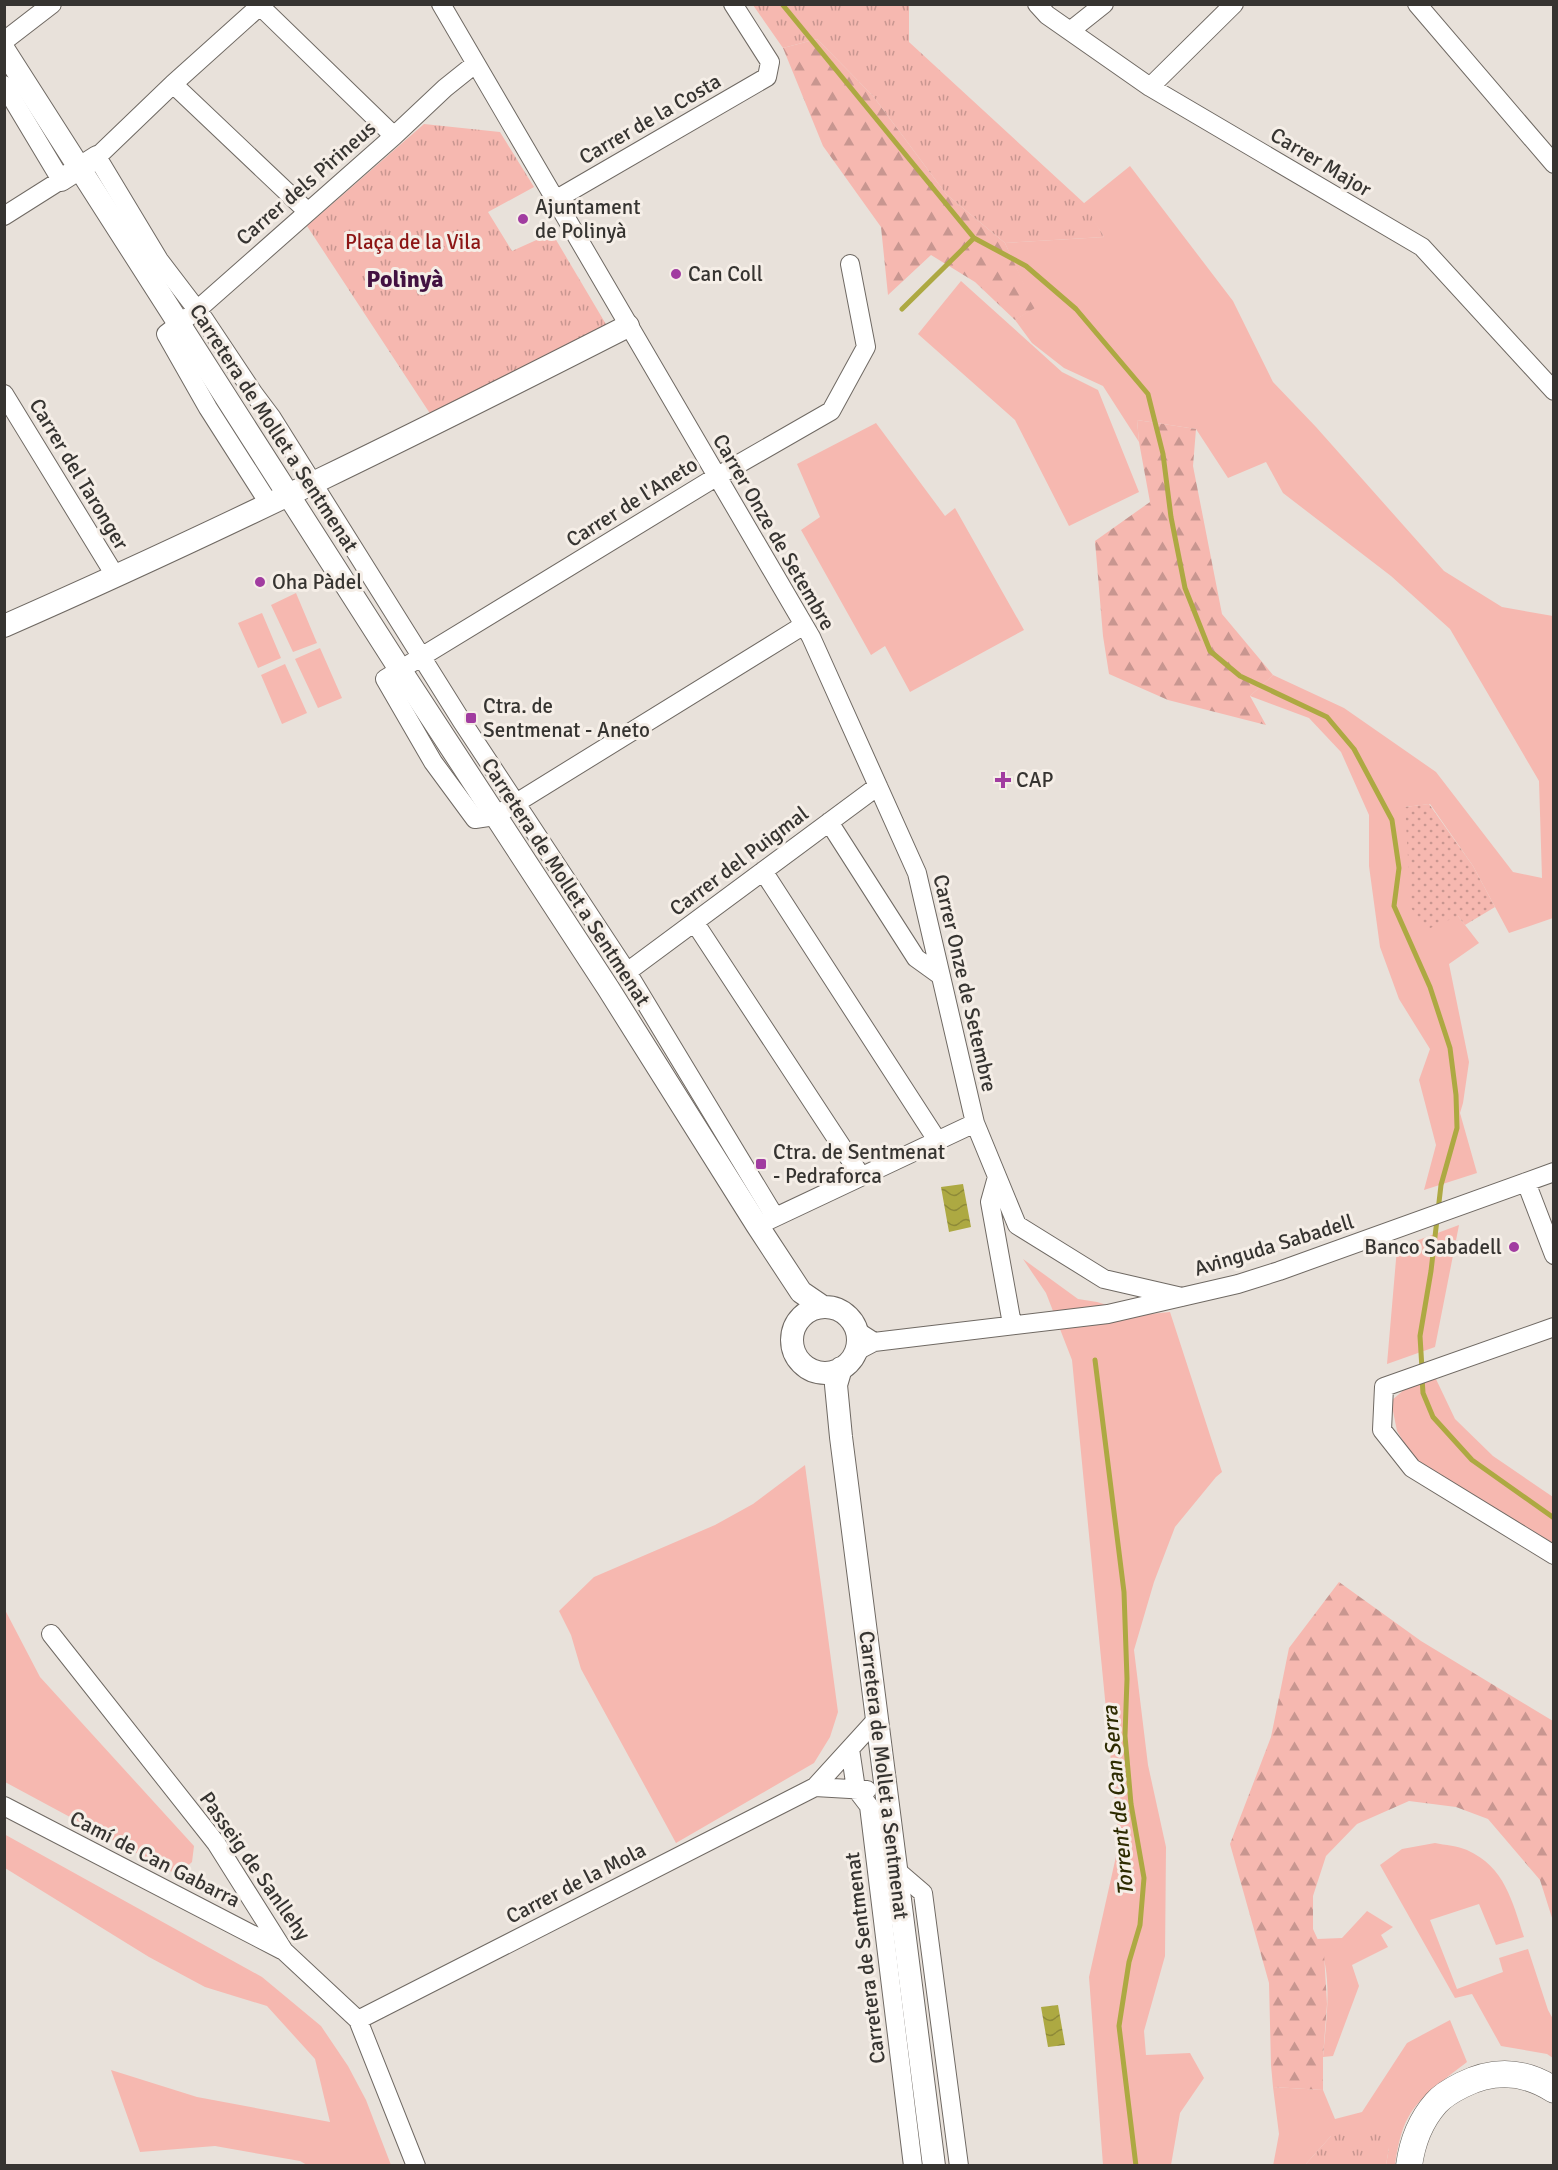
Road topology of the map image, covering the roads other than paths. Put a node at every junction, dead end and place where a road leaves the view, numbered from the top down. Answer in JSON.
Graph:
{"nodes":[{"id":1,"x":52,"y":4,"type":"edge"},
{"id":2,"x":441,"y":4,"type":"edge"},
{"id":3,"x":733,"y":4,"type":"edge"},
{"id":4,"x":1036,"y":4,"type":"edge"},
{"id":5,"x":1104,"y":4,"type":"edge"},
{"id":6,"x":1234,"y":4,"type":"edge"},
{"id":7,"x":1417,"y":4,"type":"edge"},
{"id":8,"x":261,"y":5,"type":"edge"},
{"id":9,"x":1070,"y":31,"type":"junction"},
{"id":10,"x":4,"y":41,"type":"edge"},
{"id":11,"x":4,"y":50,"type":"edge"},
{"id":12,"x":475,"y":64,"type":"junction"},
{"id":13,"x":173,"y":84,"type":"junction"},
{"id":14,"x":4,"y":85,"type":"edge"},
{"id":15,"x":1150,"y":87,"type":"junction"},
{"id":16,"x":394,"y":136,"type":"junction"},
{"id":17,"x":1554,"y":164,"type":"edge"},
{"id":18,"x":80,"y":169,"type":"junction"},
{"id":19,"x":555,"y":200,"type":"junction"},
{"id":20,"x":308,"y":212,"type":"junction"},
{"id":21,"x":4,"y":216,"type":"edge"},
{"id":22,"x":850,"y":264,"type":"dead end"},
{"id":23,"x":181,"y":322,"type":"junction"},
{"id":24,"x":627,"y":326,"type":"junction"},
{"id":25,"x":1554,"y":392,"type":"edge"},
{"id":26,"x":4,"y":394,"type":"edge"},
{"id":27,"x":717,"y":477,"type":"junction"},
{"id":28,"x":313,"y":484,"type":"junction"},
{"id":29,"x":280,"y":500,"type":"junction"},
{"id":30,"x":116,"y":577,"type":"junction"},
{"id":31,"x":804,"y":625,"type":"junction"},
{"id":32,"x":4,"y":626,"type":"edge"},
{"id":33,"x":423,"y":658,"type":"junction"},
{"id":34,"x":393,"y":675,"type":"junction"},
{"id":35,"x":878,"y":786,"type":"junction"},
{"id":36,"x":517,"y":803,"type":"junction"},
{"id":37,"x":495,"y":816,"type":"junction"},
{"id":38,"x":829,"y":822,"type":"junction"},
{"id":39,"x":764,"y":872,"type":"junction"},
{"id":40,"x":695,"y":923,"type":"junction"},
{"id":41,"x":627,"y":972,"type":"junction"},
{"id":42,"x":941,"y":976,"type":"junction"},
{"id":43,"x":975,"y":1123,"type":"junction"},
{"id":44,"x":938,"y":1140,"type":"junction"},
{"id":45,"x":1554,"y":1172,"type":"edge"},
{"id":46,"x":861,"y":1176,"type":"junction"},
{"id":47,"x":997,"y":1177,"type":"junction"},
{"id":48,"x":1526,"y":1182,"type":"junction"},
{"id":49,"x":766,"y":1221,"type":"junction"},
{"id":50,"x":1554,"y":1255,"type":"edge"},
{"id":51,"x":801,"y":1292,"type":"junction"},
{"id":52,"x":1182,"y":1297,"type":"junction"},
{"id":53,"x":823,"y":1307,"type":"junction"},
{"id":54,"x":801,"y":1316,"type":"junction"},
{"id":55,"x":1012,"y":1324,"type":"junction"},
{"id":56,"x":1554,"y":1327,"type":"edge"},
{"id":57,"x":848,"y":1358,"type":"junction"},
{"id":58,"x":1554,"y":1555,"type":"edge"},
{"id":59,"x":51,"y":1634,"type":"dead end"},
{"id":60,"x":876,"y":1720,"type":"junction"},
{"id":61,"x":850,"y":1749,"type":"junction"},
{"id":62,"x":815,"y":1787,"type":"junction"},
{"id":63,"x":856,"y":1789,"type":"junction"},
{"id":64,"x":885,"y":1791,"type":"junction"},
{"id":65,"x":4,"y":1806,"type":"edge"},
{"id":66,"x":895,"y":1869,"type":"junction"},
{"id":67,"x":284,"y":1951,"type":"junction"},
{"id":68,"x":358,"y":2020,"type":"junction"},
{"id":69,"x":1554,"y":2090,"type":"edge"},
{"id":70,"x":416,"y":2166,"type":"edge"},
{"id":71,"x":913,"y":2166,"type":"edge"},
{"id":72,"x":934,"y":2166,"type":"edge"},
{"id":73,"x":959,"y":2166,"type":"edge"},
{"id":74,"x":1409,"y":2166,"type":"edge"}],
"edges":[{"from":1,"to":10,"type":"street"},
{"from":2,"to":12,"type":"street","name":"Carrer Onze de Setembre"},
{"from":3,"to":19,"type":"street","name":"Carrer de la Costa"},
{"from":4,"to":9,"type":"street","name":"Carrer Major"},
{"from":5,"to":9,"type":"street"},
{"from":6,"to":15,"type":"street"},
{"from":7,"to":17,"type":"street"},
{"from":8,"to":13,"type":"street"},
{"from":8,"to":16,"type":"street"},
{"from":9,"to":15,"type":"street","name":"Carrer Major"},
{"from":11,"to":18,"type":"street","name":"Carretera de Mollet a Sentmenat"},
{"from":12,"to":16,"type":"street","name":"Carrer dels Pirineus"},
{"from":12,"to":19,"type":"street","name":"Carrer Onze de Setembre"},
{"from":13,"to":18,"type":"street"},
{"from":13,"to":20,"type":"street"},
{"from":14,"to":18,"type":"street","name":"Carretera de Mollet a Sentmenat"},
{"from":15,"to":25,"type":"street","name":"Carrer Major"},
{"from":16,"to":20,"type":"street","name":"Carrer dels Pirineus"},
{"from":18,"to":21,"type":"street"},
{"from":18,"to":23,"type":"street","name":"Carretera de Mollet a Sentmenat"},
{"from":19,"to":24,"type":"street","name":"Carrer Onze de Setembre"},
{"from":20,"to":23,"type":"street","name":"Carrer dels Pirineus"},
{"from":22,"to":27,"type":"street","name":"Carrer de l'Aneto"},
{"from":23,"to":28,"type":"street","name":"Carretera de Mollet a Sentmenat"},
{"from":23,"to":29,"type":"street","name":"Carretera de Mollet a Sentmenat"},
{"from":24,"to":27,"type":"street","name":"Carrer Onze de Setembre"},
{"from":24,"to":28,"type":"street"},
{"from":26,"to":30,"type":"street","name":"Carrer del Taronger"},
{"from":27,"to":31,"type":"street","name":"Carrer Onze de Setembre"},
{"from":27,"to":33,"type":"street","name":"Carrer de l'Aneto"},
{"from":28,"to":29,"type":"street"},
{"from":28,"to":33,"type":"street","name":"Carretera de Mollet a Sentmenat"},
{"from":29,"to":30,"type":"street"},
{"from":29,"to":34,"type":"street","name":"Carretera de Mollet a Sentmenat"},
{"from":30,"to":32,"type":"street"},
{"from":31,"to":35,"type":"street","name":"Carrer Onze de Setembre"},
{"from":31,"to":36,"type":"street"},
{"from":33,"to":34,"type":"street","name":"Carrer de l'Aneto"},
{"from":33,"to":36,"type":"street","name":"Carretera de Mollet a Sentmenat"},
{"from":34,"to":37,"type":"street","name":"Carretera de Mollet a Sentmenat"},
{"from":35,"to":38,"type":"street","name":"Carrer del Puigmal"},
{"from":35,"to":42,"type":"street","name":"Carrer Onze de Setembre"},
{"from":36,"to":37,"type":"street"},
{"from":36,"to":41,"type":"street","name":"Carretera de Mollet a Sentmenat"},
{"from":37,"to":49,"type":"street","name":"Carretera de Mollet a Sentmenat"},
{"from":38,"to":39,"type":"street","name":"Carrer del Puigmal"},
{"from":38,"to":42,"type":"street"},
{"from":39,"to":40,"type":"street","name":"Carrer del Puigmal"},
{"from":39,"to":44,"type":"street"},
{"from":40,"to":41,"type":"street","name":"Carrer del Puigmal"},
{"from":40,"to":46,"type":"street"},
{"from":41,"to":49,"type":"street","name":"Carretera de Mollet a Sentmenat"},
{"from":42,"to":43,"type":"street","name":"Carrer Onze de Setembre"},
{"from":43,"to":44,"type":"street"},
{"from":43,"to":47,"type":"street","name":"Avinguda Sabadell"},
{"from":44,"to":46,"type":"street"},
{"from":45,"to":48,"type":"street","name":"Avinguda Sabadell"},
{"from":46,"to":49,"type":"street"},
{"from":47,"to":52,"type":"street","name":"Avinguda Sabadell"},
{"from":47,"to":55,"type":"street"},
{"from":48,"to":50,"type":"street"},
{"from":48,"to":52,"type":"street","name":"Avinguda Sabadell"},
{"from":49,"to":51,"type":"street","name":"Carretera de Mollet a Sentmenat"},
{"from":51,"to":53,"type":"street","name":"Carretera de Mollet a Sentmenat"},
{"from":51,"to":54,"type":"street"},
{"from":52,"to":55,"type":"street"},
{"from":53,"to":54,"type":"street"},
{"from":53,"to":57,"type":"street","name":"Carretera de Mollet a Sentmenat"},
{"from":54,"to":57,"type":"street"},
{"from":55,"to":57,"type":"street"},
{"from":56,"to":58,"type":"street"},
{"from":57,"to":60,"type":"street","name":"Carretera de Mollet a Sentmenat"},
{"from":59,"to":67,"type":"street","name":"Passeig de Sanllehy"},
{"from":60,"to":61,"type":"street","name":"Carrer de la Mola"},
{"from":60,"to":64,"type":"street","name":"Carretera de Mollet a Sentmenat"},
{"from":61,"to":62,"type":"street","name":"Carrer de la Mola"},
{"from":61,"to":63,"type":"street","name":"Carretera de Sentmenat"},
{"from":62,"to":63,"type":"street","name":"Carrer de la Mola"},
{"from":62,"to":68,"type":"street","name":"Carrer de la Mola"},
{"from":63,"to":64,"type":"street","name":"Carrer de la Mola"},
{"from":63,"to":71,"type":"street","name":"Carretera de Sentmenat"},
{"from":64,"to":66,"type":"street","name":"Carretera de Mollet a Sentmenat"},
{"from":65,"to":67,"type":"street","name":"Camí de Can Gabarra"},
{"from":66,"to":72,"type":"street","name":"Carretera de Mollet a Sentmenat"},
{"from":66,"to":73,"type":"street","name":"Carretera de Sentmenat"},
{"from":67,"to":68,"type":"street","name":"Passeig de Sanllehy"},
{"from":68,"to":70,"type":"street","name":"Passeig de Sanllehy"},
{"from":69,"to":74,"type":"main road"}]}
